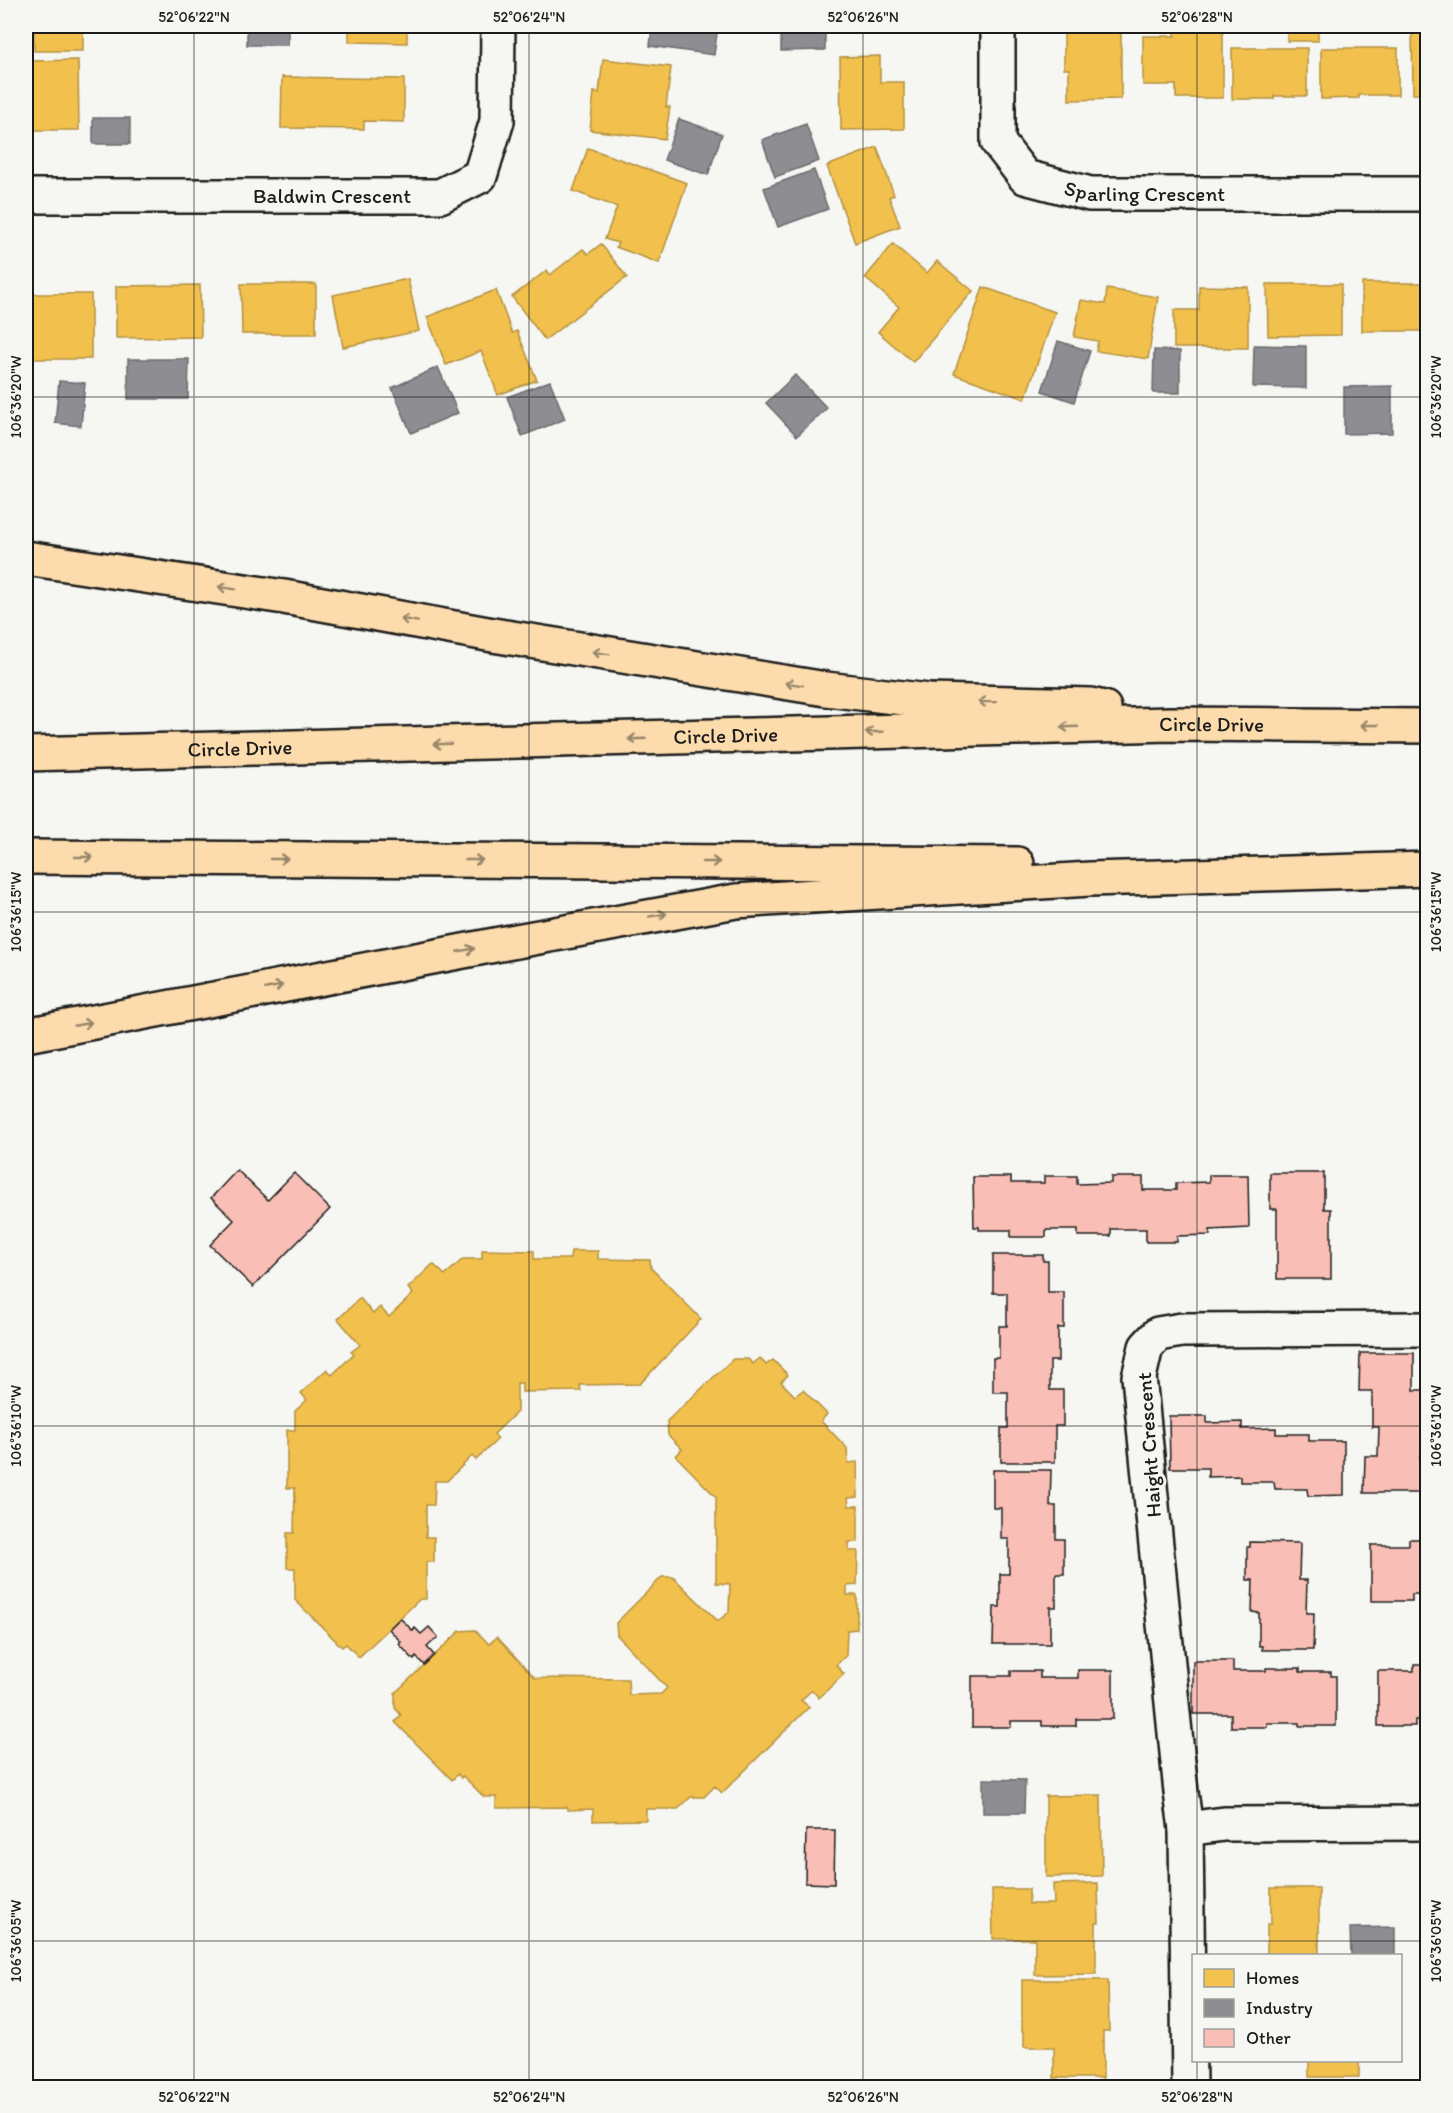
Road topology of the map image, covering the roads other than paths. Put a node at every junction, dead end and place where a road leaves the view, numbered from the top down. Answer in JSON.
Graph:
{"nodes":[{"id":1,"x":498,"y":26,"type":"edge"},
{"id":2,"x":998,"y":26,"type":"edge"},
{"id":3,"x":1428,"y":194,"type":"edge"},
{"id":4,"x":26,"y":196,"type":"edge"},
{"id":5,"x":26,"y":558,"type":"edge"},
{"id":6,"x":1170,"y":724,"type":"junction"},
{"id":7,"x":1428,"y":726,"type":"edge"},
{"id":8,"x":26,"y":754,"type":"edge"},
{"id":9,"x":26,"y":856,"type":"edge"},
{"id":10,"x":1428,"y":866,"type":"edge"},
{"id":11,"x":26,"y":1035,"type":"edge"},
{"id":12,"x":1428,"y":1329,"type":"edge"},
{"id":13,"x":1428,"y":1823,"type":"edge"},
{"id":14,"x":1186,"y":1829,"type":"junction"},
{"id":15,"x":1189,"y":2088,"type":"edge"}],
"edges":[{"from":1,"to":4,"type":"street","name":"Baldwin Crescent"},
{"from":2,"to":3,"type":"street","name":"Sparling Crescent"},
{"from":6,"to":5,"type":"highway","one_way":true},
{"from":7,"to":6,"type":"highway","name":"Circle Drive","one_way":true},
{"from":6,"to":8,"type":"highway","name":"Circle Drive","one_way":true},
{"from":9,"to":10,"type":"highway","one_way":true},
{"from":11,"to":10,"type":"highway","one_way":true},
{"from":12,"to":14,"type":"street","name":"Haight Crescent"},
{"from":13,"to":14,"type":"street"},
{"from":14,"to":15,"type":"street","name":"Haight Crescent"}]}
